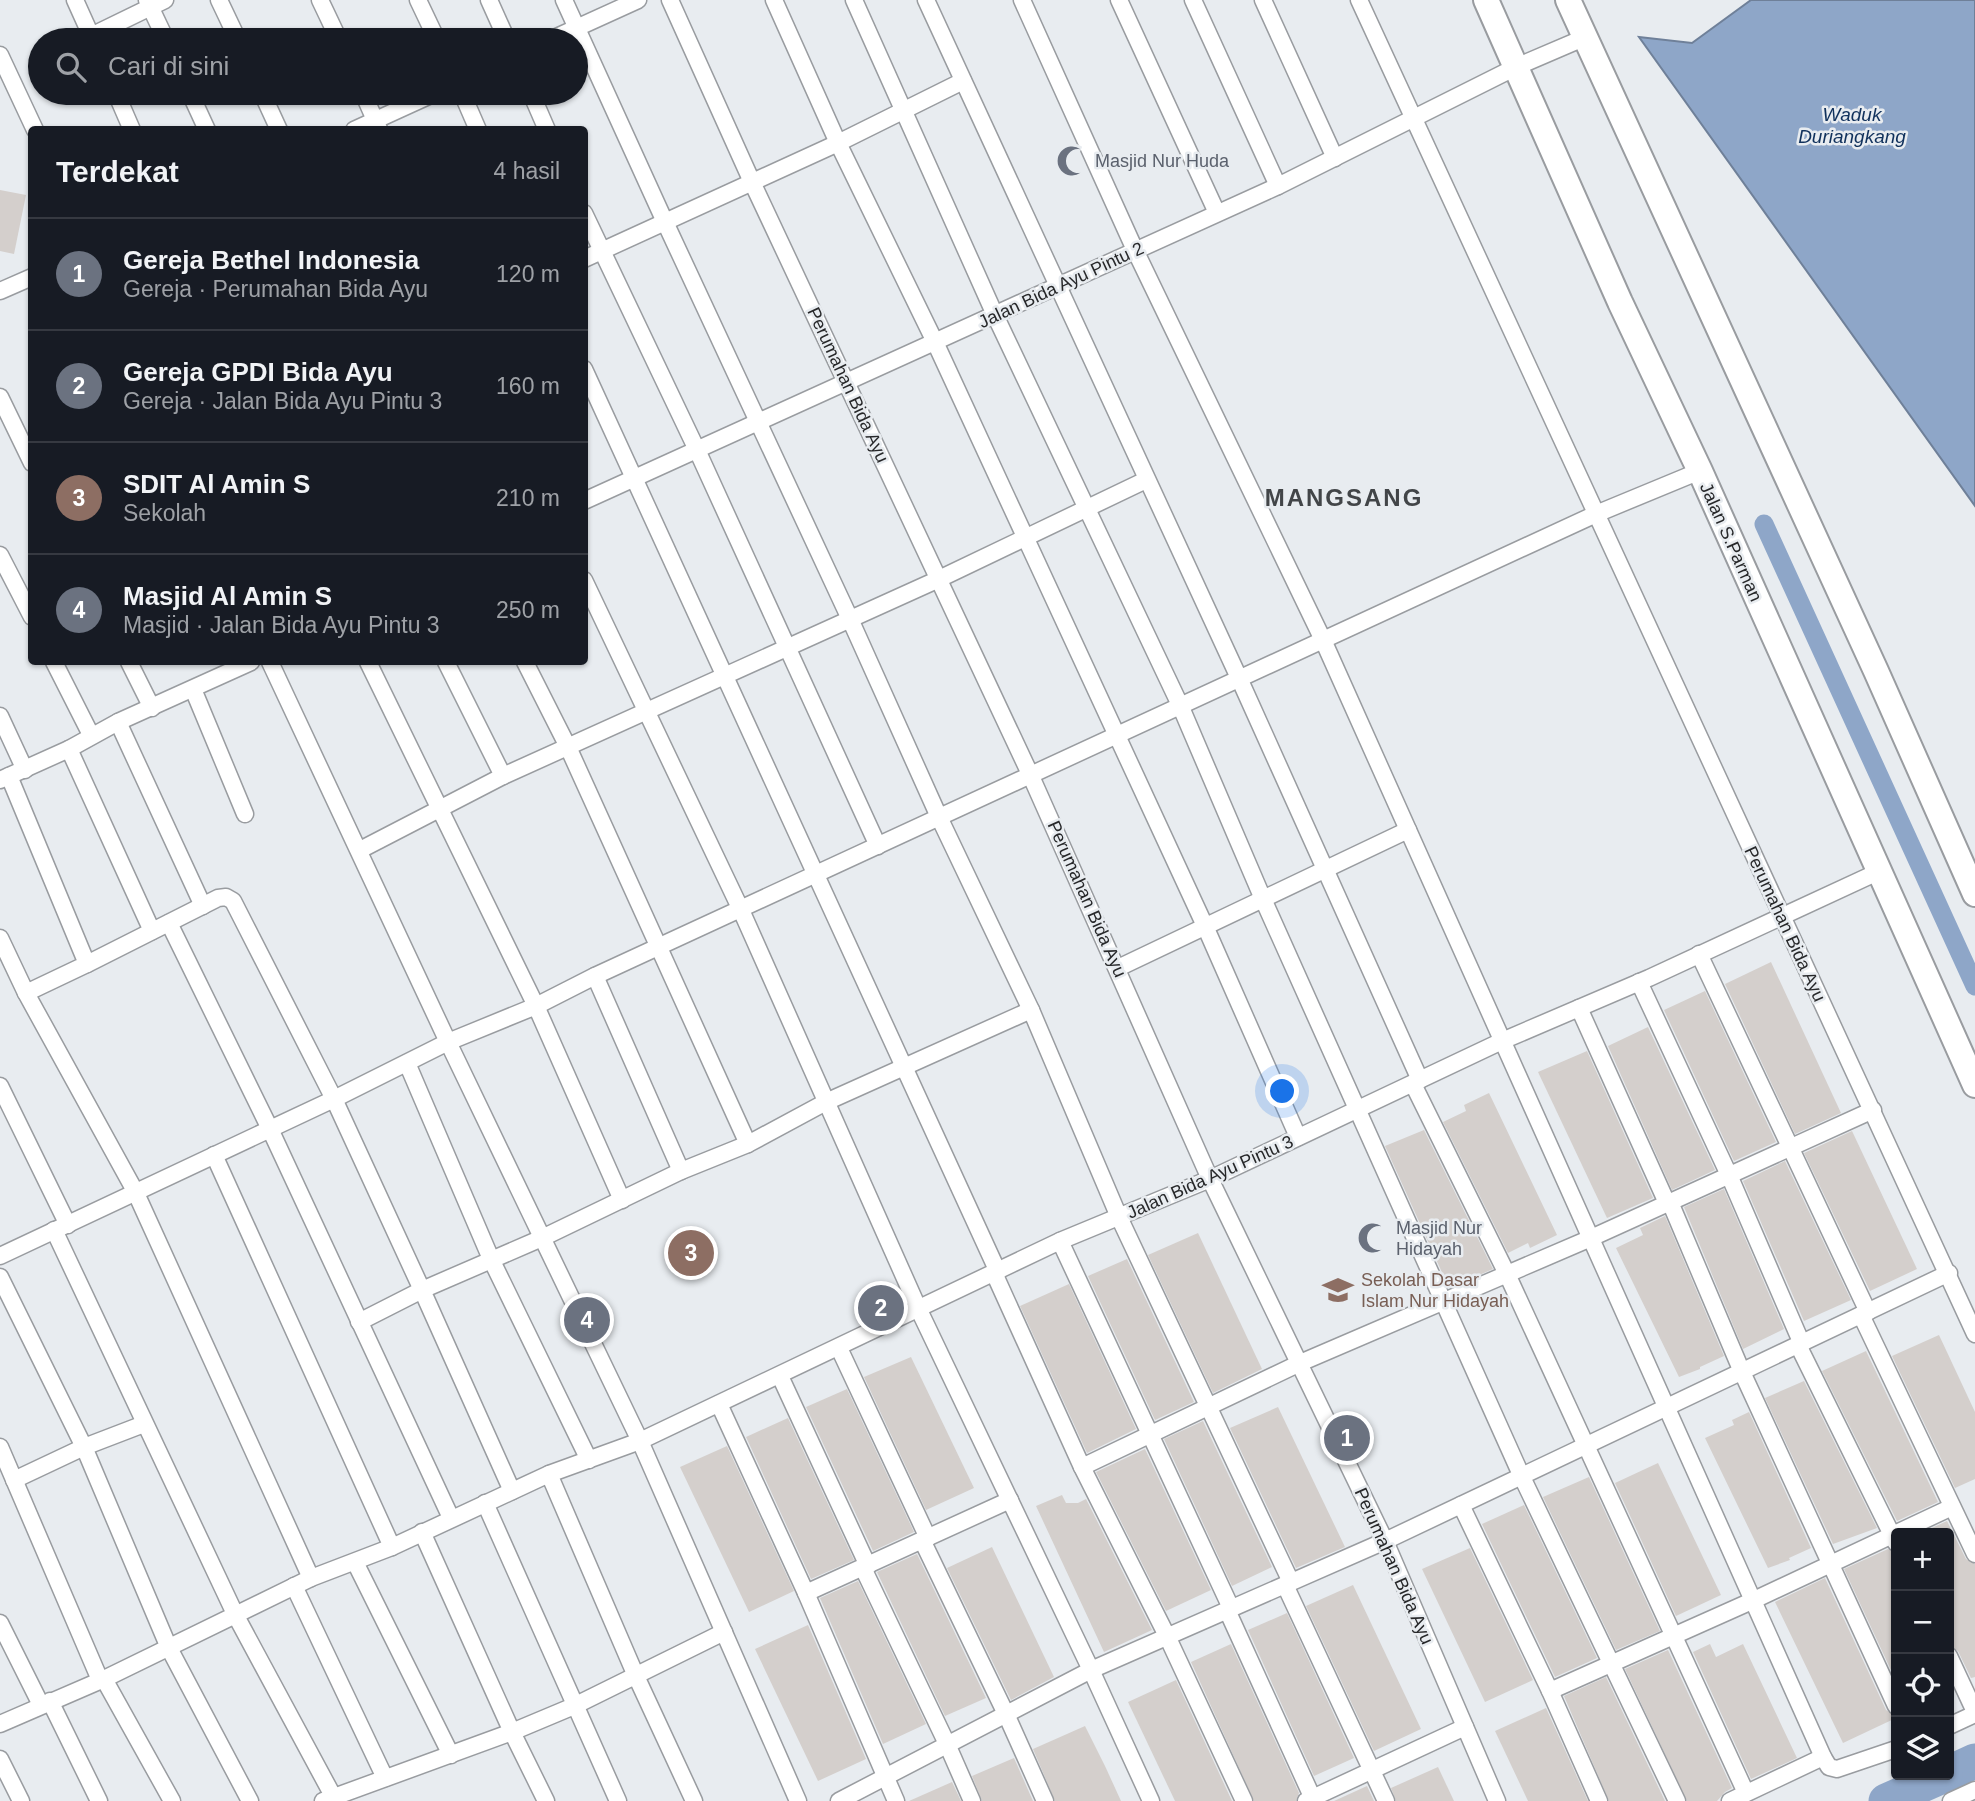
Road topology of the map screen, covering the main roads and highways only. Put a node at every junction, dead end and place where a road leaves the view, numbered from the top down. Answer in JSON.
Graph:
{"nodes":[{"id":1,"x":1486,"y":0,"type":"edge"},
{"id":2,"x":1568,"y":0,"type":"edge"},
{"id":3,"x":1975,"y":894,"type":"edge"},
{"id":4,"x":1975,"y":1085,"type":"edge"}],
"edges":[{"from":1,"to":4,"type":"main road","name":"Jalan S.Parman"},
{"from":2,"to":3,"type":"main road"}]}
